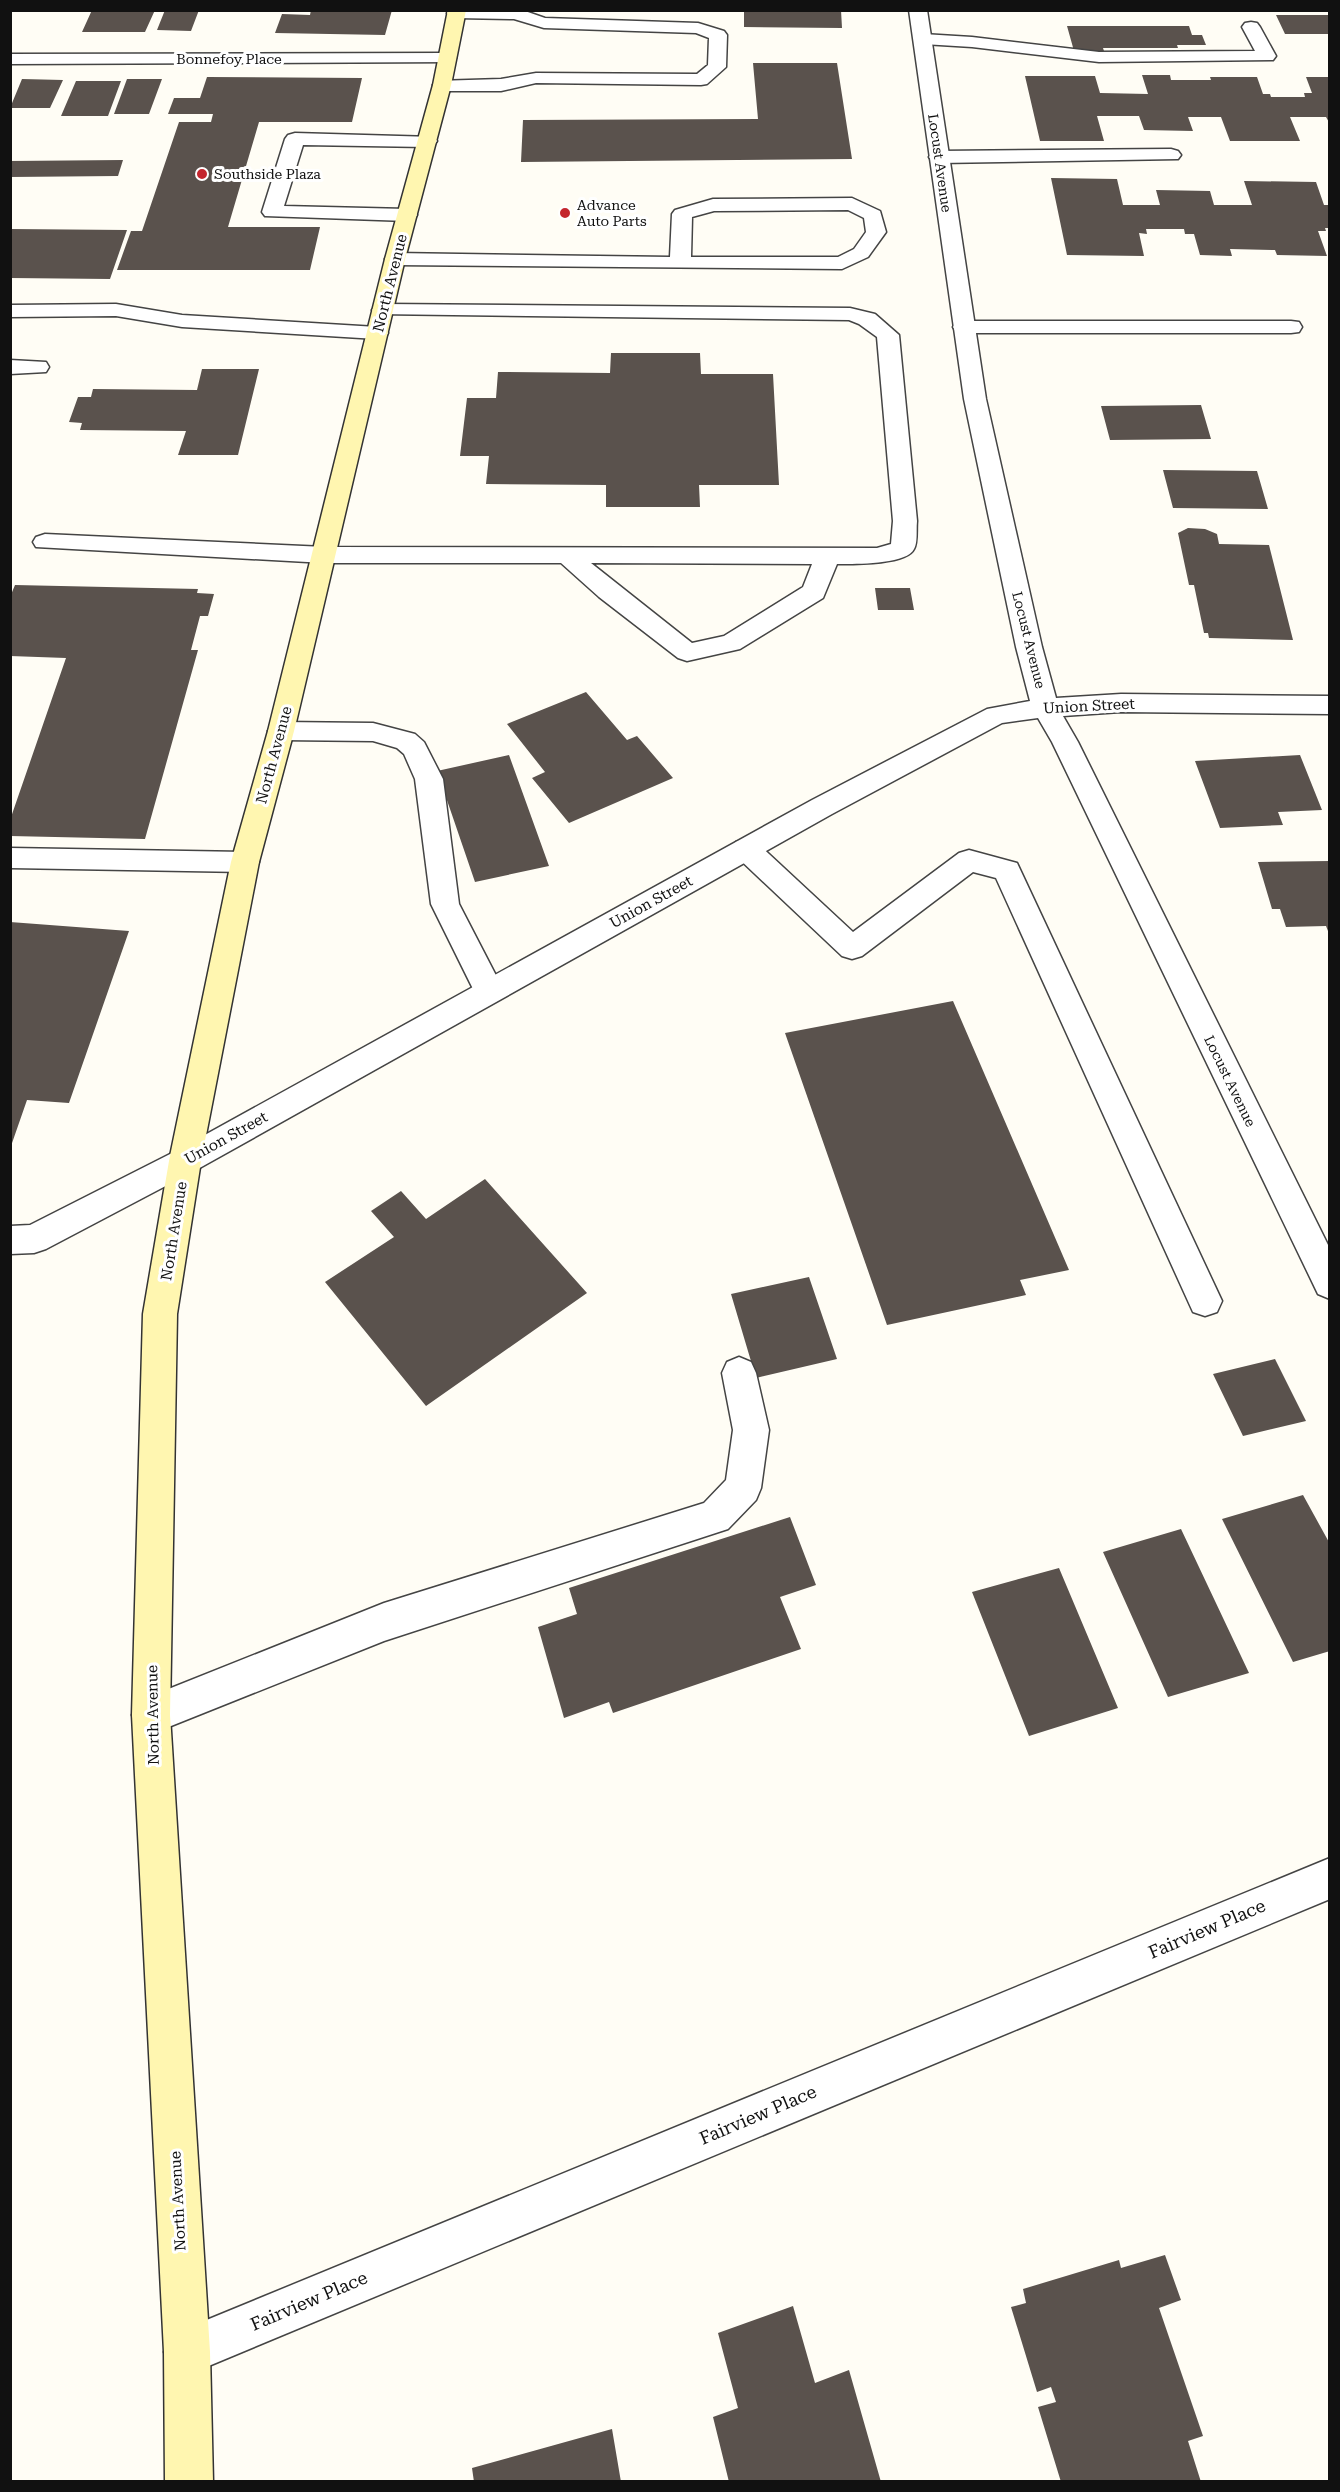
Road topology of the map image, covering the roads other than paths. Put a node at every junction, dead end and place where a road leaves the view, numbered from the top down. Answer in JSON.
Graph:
{"nodes":[{"id":1,"x":918,"y":10,"type":"edge"},
{"id":2,"x":457,"y":12,"type":"edge"},
{"id":3,"x":1251,"y":27,"type":"dead end"},
{"id":4,"x":922,"y":39,"type":"junction"},
{"id":5,"x":10,"y":58,"type":"edge"},
{"id":6,"x":444,"y":72,"type":"junction"},
{"id":7,"x":426,"y":141,"type":"junction"},
{"id":8,"x":1171,"y":155,"type":"dead end"},
{"id":9,"x":939,"y":158,"type":"junction"},
{"id":10,"x":407,"y":215,"type":"junction"},
{"id":11,"x":395,"y":259,"type":"junction"},
{"id":12,"x":680,"y":263,"type":"junction"},
{"id":13,"x":10,"y":311,"type":"edge"},
{"id":14,"x":380,"y":321,"type":"junction"},
{"id":15,"x":964,"y":327,"type":"junction"},
{"id":16,"x":1291,"y":327,"type":"dead end"},
{"id":17,"x":10,"y":367,"type":"edge"},
{"id":18,"x":38,"y":367,"type":"dead end"},
{"id":19,"x":45,"y":542,"type":"dead end"},
{"id":20,"x":325,"y":555,"type":"junction"},
{"id":21,"x":567,"y":555,"type":"junction"},
{"id":22,"x":827,"y":556,"type":"junction"},
{"id":23,"x":1329,"y":705,"type":"edge"},
{"id":24,"x":1045,"y":708,"type":"junction"},
{"id":25,"x":281,"y":731,"type":"junction"},
{"id":26,"x":746,"y":849,"type":"junction"},
{"id":27,"x":10,"y":858,"type":"edge"},
{"id":28,"x":245,"y":862,"type":"junction"},
{"id":29,"x":489,"y":991,"type":"junction"},
{"id":30,"x":185,"y":1161,"type":"junction"},
{"id":31,"x":10,"y":1240,"type":"edge"},
{"id":32,"x":1329,"y":1284,"type":"edge"},
{"id":33,"x":1205,"y":1301,"type":"dead end"},
{"id":34,"x":739,"y":1373,"type":"dead end"},
{"id":35,"x":151,"y":1715,"type":"junction"},
{"id":36,"x":1329,"y":1878,"type":"edge"},
{"id":37,"x":187,"y":2352,"type":"junction"},
{"id":38,"x":189,"y":2481,"type":"edge"}],
"edges":[{"from":1,"to":4,"type":"street","name":"Locust Avenue"},
{"from":2,"to":6,"type":"main road","name":"North Avenue"},
{"from":2,"to":6,"type":"street","name":"Bonnefoy Place"},
{"from":3,"to":4,"type":"street"},
{"from":4,"to":9,"type":"street","name":"Locust Avenue"},
{"from":5,"to":6,"type":"street","name":"Bonnefoy Place"},
{"from":6,"to":7,"type":"main road","name":"North Avenue"},
{"from":7,"to":10,"type":"main road","name":"North Avenue"},
{"from":7,"to":10,"type":"street"},
{"from":8,"to":9,"type":"street"},
{"from":9,"to":15,"type":"street","name":"Locust Avenue"},
{"from":10,"to":11,"type":"main road","name":"North Avenue"},
{"from":11,"to":12,"type":"street"},
{"from":11,"to":14,"type":"main road","name":"North Avenue"},
{"from":12,"to":12,"type":"street"},
{"from":13,"to":14,"type":"street"},
{"from":14,"to":20,"type":"main road","name":"North Avenue"},
{"from":14,"to":22,"type":"street"},
{"from":15,"to":16,"type":"street"},
{"from":15,"to":24,"type":"street","name":"Locust Avenue"},
{"from":17,"to":18,"type":"street"},
{"from":19,"to":20,"type":"street"},
{"from":20,"to":21,"type":"street"},
{"from":20,"to":25,"type":"main road","name":"North Avenue"},
{"from":21,"to":22,"type":"street"},
{"from":21,"to":22,"type":"street"},
{"from":23,"to":24,"type":"street","name":"Union Street"},
{"from":24,"to":26,"type":"street","name":"Union Street"},
{"from":24,"to":32,"type":"street","name":"Locust Avenue"},
{"from":25,"to":28,"type":"main road","name":"North Avenue"},
{"from":25,"to":29,"type":"street"},
{"from":26,"to":29,"type":"street","name":"Union Street"},
{"from":26,"to":33,"type":"street"},
{"from":27,"to":28,"type":"street"},
{"from":28,"to":30,"type":"main road","name":"North Avenue"},
{"from":29,"to":30,"type":"street","name":"Union Street"},
{"from":30,"to":31,"type":"street","name":"Union Street"},
{"from":30,"to":35,"type":"main road","name":"North Avenue"},
{"from":34,"to":35,"type":"street"},
{"from":35,"to":37,"type":"main road","name":"North Avenue"},
{"from":36,"to":37,"type":"street","name":"Fairview Place"},
{"from":37,"to":38,"type":"main road","name":"North Avenue"}]}
